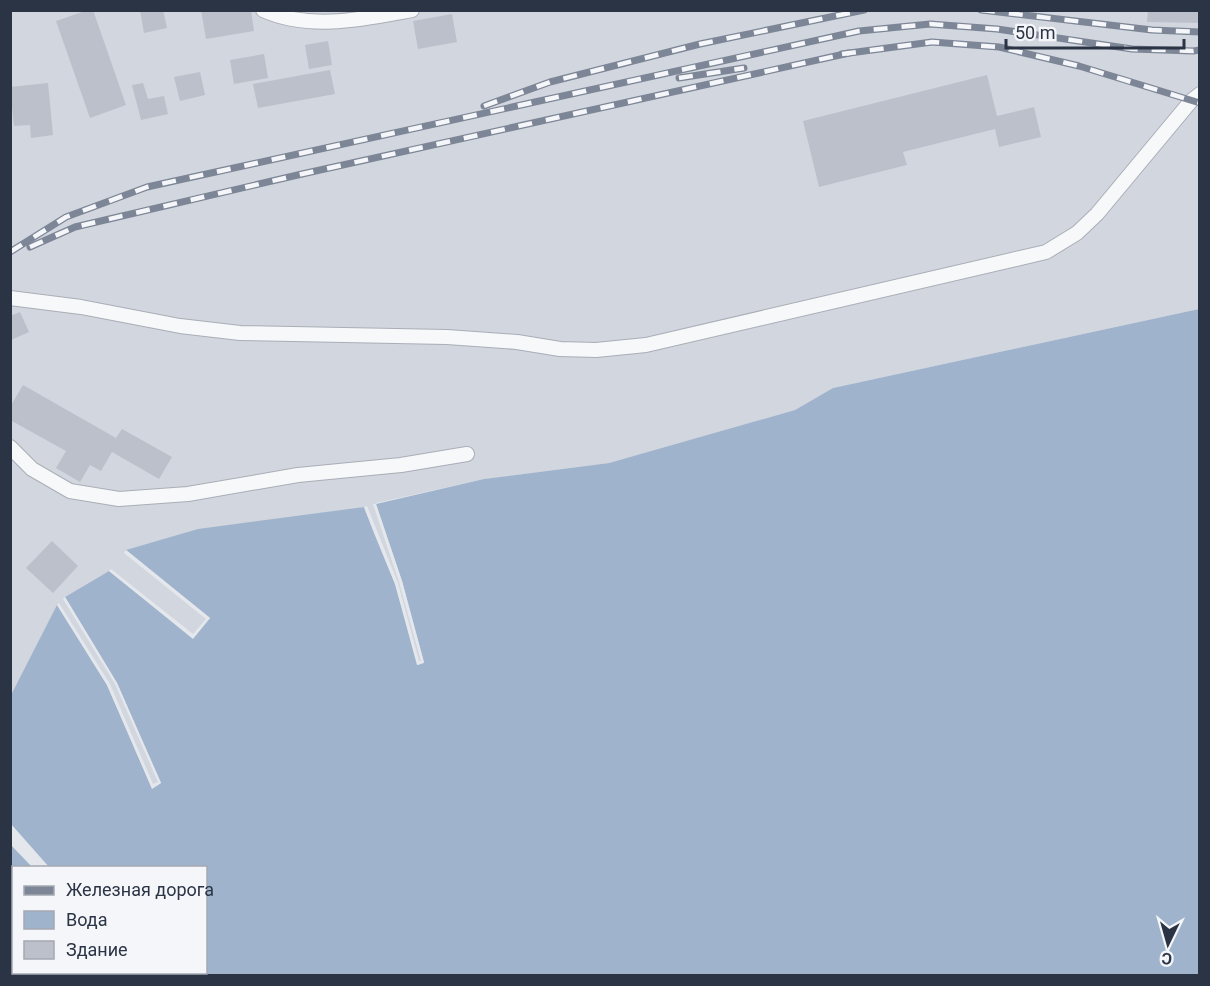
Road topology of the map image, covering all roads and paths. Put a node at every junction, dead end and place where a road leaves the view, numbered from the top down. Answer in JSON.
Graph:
{"nodes":[{"id":1,"x":263,"y":10,"type":"edge"},
{"id":2,"x":412,"y":10,"type":"edge"},
{"id":3,"x":1200,"y":94,"type":"edge"},
{"id":4,"x":10,"y":298,"type":"edge"},
{"id":5,"x":10,"y":447,"type":"edge"},
{"id":6,"x":467,"y":454,"type":"dead end"}],
"edges":[{"from":1,"to":2,"type":"lane"},
{"from":3,"to":4,"type":"lane"},
{"from":5,"to":6,"type":"lane"}]}
